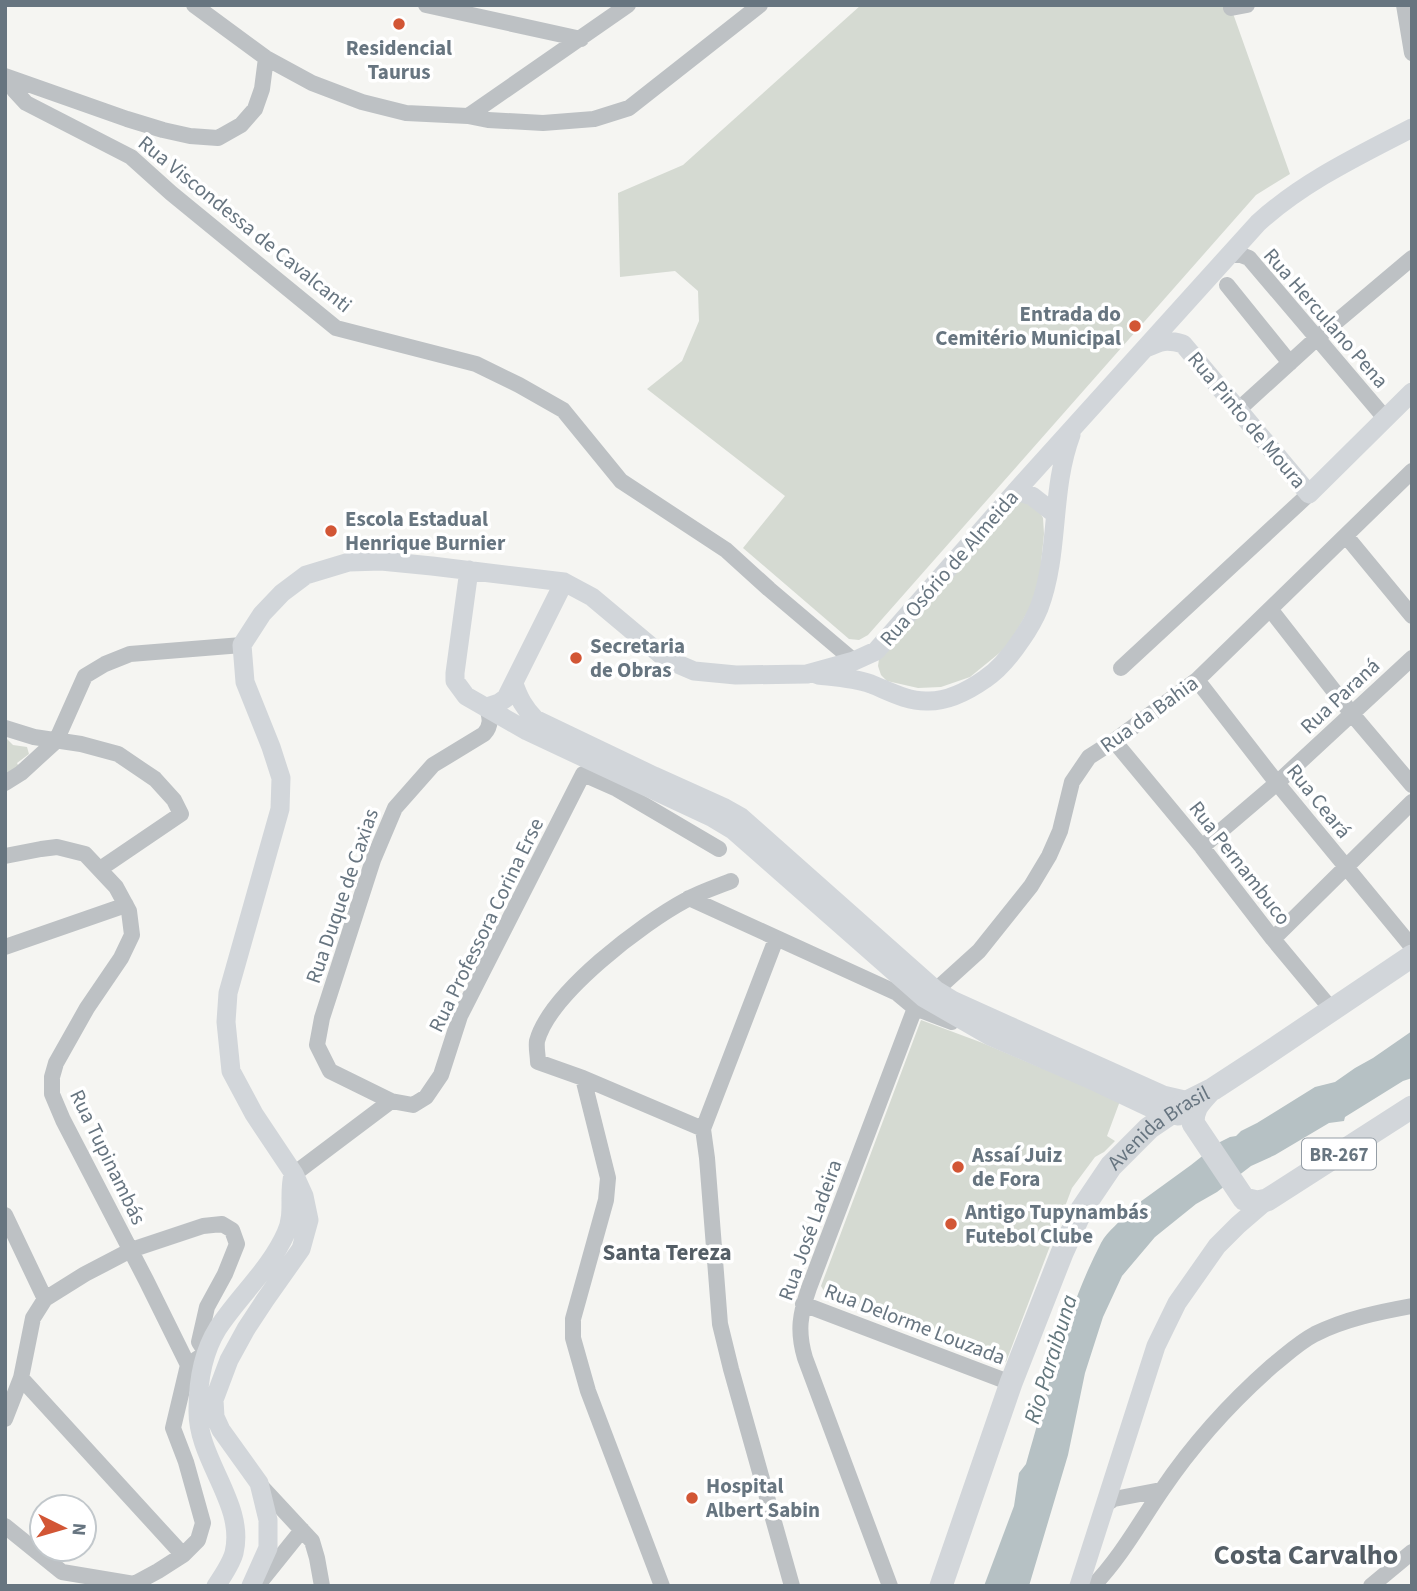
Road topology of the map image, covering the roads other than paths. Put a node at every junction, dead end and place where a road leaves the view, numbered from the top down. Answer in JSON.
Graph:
{"nodes":[{"id":1,"x":194,"y":5,"type":"edge"},
{"id":2,"x":426,"y":5,"type":"edge"},
{"id":3,"x":628,"y":5,"type":"edge"},
{"id":4,"x":760,"y":5,"type":"edge"},
{"id":5,"x":1247,"y":5,"type":"edge"},
{"id":6,"x":1404,"y":5,"type":"edge"},
{"id":7,"x":1231,"y":8,"type":"dead end"},
{"id":8,"x":581,"y":39,"type":"junction"},
{"id":9,"x":1412,"y":52,"type":"edge"},
{"id":10,"x":266,"y":58,"type":"junction"},
{"id":11,"x":6,"y":77,"type":"edge"},
{"id":12,"x":468,"y":116,"type":"junction"},
{"id":13,"x":1412,"y":128,"type":"edge"},
{"id":14,"x":1230,"y":255,"type":"junction"},
{"id":15,"x":1412,"y":258,"type":"edge"},
{"id":16,"x":1227,"y":285,"type":"dead end"},
{"id":17,"x":1185,"y":305,"type":"junction"},
{"id":18,"x":1317,"y":338,"type":"junction"},
{"id":19,"x":1183,"y":344,"type":"junction"},
{"id":20,"x":1145,"y":348,"type":"junction"},
{"id":21,"x":1290,"y":363,"type":"junction"},
{"id":22,"x":1412,"y":391,"type":"edge"},
{"id":23,"x":1238,"y":410,"type":"junction"},
{"id":24,"x":1385,"y":418,"type":"junction"},
{"id":25,"x":1073,"y":429,"type":"junction"},
{"id":26,"x":1412,"y":471,"type":"edge"},
{"id":27,"x":1016,"y":491,"type":"junction"},
{"id":28,"x":1310,"y":494,"type":"junction"},
{"id":29,"x":1055,"y":514,"type":"junction"},
{"id":30,"x":1346,"y":536,"type":"junction"},
{"id":31,"x":469,"y":570,"type":"junction"},
{"id":32,"x":564,"y":582,"type":"junction"},
{"id":33,"x":1270,"y":609,"type":"junction"},
{"id":34,"x":1412,"y":616,"type":"edge"},
{"id":35,"x":242,"y":645,"type":"junction"},
{"id":36,"x":880,"y":646,"type":"junction"},
{"id":37,"x":836,"y":647,"type":"junction"},
{"id":38,"x":1412,"y":658,"type":"edge"},
{"id":39,"x":854,"y":661,"type":"junction"},
{"id":40,"x":1121,"y":668,"type":"dead end"},
{"id":41,"x":807,"y":674,"type":"junction"},
{"id":42,"x":1197,"y":680,"type":"junction"},
{"id":43,"x":514,"y":684,"type":"junction"},
{"id":44,"x":885,"y":687,"type":"junction"},
{"id":45,"x":487,"y":707,"type":"junction"},
{"id":46,"x":1352,"y":714,"type":"junction"},
{"id":47,"x":531,"y":725,"type":"junction"},
{"id":48,"x":5,"y":728,"type":"edge"},
{"id":49,"x":26,"y":735,"type":"junction"},
{"id":50,"x":56,"y":741,"type":"junction"},
{"id":51,"x":1114,"y":741,"type":"junction"},
{"id":52,"x":34,"y":761,"type":"junction"},
{"id":53,"x":5,"y":783,"type":"edge"},
{"id":54,"x":1277,"y":783,"type":"junction"},
{"id":55,"x":1412,"y":785,"type":"edge"},
{"id":56,"x":1412,"y":802,"type":"edge"},
{"id":57,"x":1202,"y":847,"type":"junction"},
{"id":58,"x":719,"y":849,"type":"dead end"},
{"id":59,"x":5,"y":856,"type":"edge"},
{"id":60,"x":1345,"y":867,"type":"junction"},
{"id":61,"x":100,"y":869,"type":"junction"},
{"id":62,"x":731,"y":881,"type":"dead end"},
{"id":63,"x":689,"y":898,"type":"junction"},
{"id":64,"x":127,"y":908,"type":"junction"},
{"id":65,"x":776,"y":939,"type":"junction"},
{"id":66,"x":1273,"y":939,"type":"junction"},
{"id":67,"x":5,"y":947,"type":"edge"},
{"id":68,"x":1412,"y":947,"type":"edge"},
{"id":69,"x":1412,"y":956,"type":"edge"},
{"id":70,"x":925,"y":998,"type":"junction"},
{"id":71,"x":1332,"y":1010,"type":"junction"},
{"id":72,"x":1090,"y":1071,"type":"junction"},
{"id":73,"x":583,"y":1078,"type":"junction"},
{"id":74,"x":391,"y":1101,"type":"junction"},
{"id":75,"x":1412,"y":1107,"type":"edge"},
{"id":76,"x":1169,"y":1114,"type":"junction"},
{"id":77,"x":1194,"y":1119,"type":"junction"},
{"id":78,"x":1149,"y":1128,"type":"junction"},
{"id":79,"x":703,"y":1129,"type":"junction"},
{"id":80,"x":294,"y":1174,"type":"junction"},
{"id":81,"x":1242,"y":1196,"type":"junction"},
{"id":82,"x":1267,"y":1200,"type":"junction"},
{"id":83,"x":5,"y":1214,"type":"edge"},
{"id":84,"x":1238,"y":1225,"type":"junction"},
{"id":85,"x":131,"y":1250,"type":"junction"},
{"id":86,"x":255,"y":1280,"type":"junction"},
{"id":87,"x":45,"y":1299,"type":"junction"},
{"id":88,"x":803,"y":1304,"type":"junction"},
{"id":89,"x":1412,"y":1306,"type":"edge"},
{"id":90,"x":257,"y":1311,"type":"junction"},
{"id":91,"x":206,"y":1353,"type":"junction"},
{"id":92,"x":229,"y":1360,"type":"junction"},
{"id":93,"x":188,"y":1365,"type":"junction"},
{"id":94,"x":21,"y":1378,"type":"junction"},
{"id":95,"x":1012,"y":1384,"type":"junction"},
{"id":96,"x":5,"y":1419,"type":"edge"},
{"id":97,"x":1115,"y":1475,"type":"junction"},
{"id":98,"x":259,"y":1483,"type":"junction"},
{"id":99,"x":1161,"y":1490,"type":"junction"},
{"id":100,"x":1134,"y":1496,"type":"junction"},
{"id":101,"x":1106,"y":1504,"type":"junction"},
{"id":102,"x":5,"y":1525,"type":"edge"},
{"id":103,"x":302,"y":1530,"type":"junction"},
{"id":104,"x":183,"y":1555,"type":"junction"},
{"id":105,"x":1408,"y":1559,"type":"edge"},
{"id":106,"x":1097,"y":1584,"type":"edge"},
{"id":107,"x":216,"y":1586,"type":"edge"},
{"id":108,"x":251,"y":1586,"type":"edge"},
{"id":109,"x":257,"y":1586,"type":"edge"},
{"id":110,"x":322,"y":1586,"type":"edge"},
{"id":111,"x":662,"y":1586,"type":"edge"},
{"id":112,"x":792,"y":1586,"type":"edge"},
{"id":113,"x":890,"y":1586,"type":"edge"},
{"id":114,"x":941,"y":1586,"type":"edge"},
{"id":115,"x":1079,"y":1586,"type":"edge"},
{"id":116,"x":1371,"y":1586,"type":"edge"}],
"edges":[{"from":1,"to":10,"type":"street"},
{"from":2,"to":8,"type":"street"},
{"from":3,"to":8,"type":"street"},
{"from":4,"to":12,"type":"street"},
{"from":5,"to":7,"type":"street"},
{"from":6,"to":9,"type":"street"},
{"from":8,"to":12,"type":"street"},
{"from":10,"to":11,"type":"street"},
{"from":10,"to":12,"type":"street"},
{"from":11,"to":37,"type":"street","name":"Rua Viscondessa de Cavalcanti"},
{"from":13,"to":14,"type":"main road","name":"Rua Osório de Almeida"},
{"from":14,"to":17,"type":"main road","name":"Rua Osório de Almeida"},
{"from":14,"to":18,"type":"street","name":"Rua Herculano Pena"},
{"from":15,"to":18,"type":"street"},
{"from":16,"to":21,"type":"street"},
{"from":17,"to":19,"type":"main road"},
{"from":17,"to":20,"type":"main road","name":"Rua Osório de Almeida"},
{"from":18,"to":21,"type":"street"},
{"from":18,"to":24,"type":"street","name":"Rua Herculano Pena"},
{"from":19,"to":20,"type":"main road","name":"Rua Pinto de Moura"},
{"from":19,"to":23,"type":"main road","name":"Rua Pinto de Moura"},
{"from":20,"to":25,"type":"main road","name":"Rua Osório de Almeida"},
{"from":21,"to":23,"type":"street"},
{"from":22,"to":24,"type":"main road"},
{"from":23,"to":28,"type":"main road","name":"Rua Pinto de Moura"},
{"from":24,"to":28,"type":"main road"},
{"from":25,"to":27,"type":"main road","name":"Rua Osório de Almeida"},
{"from":25,"to":29,"type":"main road"},
{"from":26,"to":30,"type":"street","name":"Rua da Bahia"},
{"from":27,"to":29,"type":"main road"},
{"from":27,"to":36,"type":"main road","name":"Rua Osório de Almeida"},
{"from":28,"to":40,"type":"street"},
{"from":29,"to":44,"type":"main road"},
{"from":30,"to":33,"type":"street","name":"Rua da Bahia"},
{"from":30,"to":34,"type":"street"},
{"from":31,"to":32,"type":"main road","name":"Rua Osório de Almeida"},
{"from":31,"to":35,"type":"main road","name":"Rua Osório de Almeida"},
{"from":31,"to":45,"type":"main road"},
{"from":32,"to":41,"type":"main road","name":"Rua Osório de Almeida"},
{"from":32,"to":43,"type":"main road"},
{"from":33,"to":42,"type":"street","name":"Rua da Bahia"},
{"from":33,"to":46,"type":"street"},
{"from":35,"to":50,"type":"street"},
{"from":35,"to":80,"type":"main road"},
{"from":36,"to":37,"type":"street"},
{"from":36,"to":39,"type":"main road","name":"Rua Osório de Almeida"},
{"from":36,"to":44,"type":"main road"},
{"from":37,"to":39,"type":"street","name":"Rua Viscondessa de Cavalcanti"},
{"from":38,"to":46,"type":"street","name":"Rua Paraná"},
{"from":39,"to":41,"type":"main road","name":"Rua Osório de Almeida"},
{"from":39,"to":44,"type":"main road"},
{"from":41,"to":44,"type":"main road"},
{"from":42,"to":51,"type":"street","name":"Rua da Bahia"},
{"from":42,"to":54,"type":"street","name":"Rua Ceará"},
{"from":43,"to":45,"type":"main road"},
{"from":43,"to":47,"type":"main road"},
{"from":45,"to":47,"type":"main road"},
{"from":45,"to":74,"type":"street","name":"Rua Duque de Caxias"},
{"from":46,"to":54,"type":"street","name":"Rua Paraná"},
{"from":46,"to":55,"type":"street"},
{"from":47,"to":70,"type":"main road"},
{"from":48,"to":49,"type":"street"},
{"from":49,"to":50,"type":"street"},
{"from":49,"to":52,"type":"street"},
{"from":50,"to":52,"type":"street"},
{"from":50,"to":61,"type":"street"},
{"from":51,"to":57,"type":"street","name":"Rua Pernambuco"},
{"from":51,"to":70,"type":"street","name":"Rua da Bahia"},
{"from":52,"to":53,"type":"street"},
{"from":54,"to":57,"type":"street","name":"Rua Paraná"},
{"from":54,"to":60,"type":"street","name":"Rua Ceará"},
{"from":56,"to":60,"type":"street"},
{"from":57,"to":66,"type":"street","name":"Rua Pernambuco"},
{"from":58,"to":74,"type":"street","name":"Rua Professora Corina Erse"},
{"from":59,"to":61,"type":"street"},
{"from":60,"to":66,"type":"street"},
{"from":60,"to":68,"type":"street","name":"Rua Ceará"},
{"from":61,"to":64,"type":"street"},
{"from":62,"to":63,"type":"street"},
{"from":63,"to":65,"type":"street"},
{"from":63,"to":73,"type":"street"},
{"from":64,"to":67,"type":"street"},
{"from":64,"to":85,"type":"street","name":"Rua Tupinambás"},
{"from":65,"to":70,"type":"street"},
{"from":65,"to":79,"type":"street"},
{"from":66,"to":71,"type":"street","name":"Rua Pernambuco"},
{"from":69,"to":71,"type":"highway","name":"Avenida Brasil"},
{"from":70,"to":72,"type":"main road"},
{"from":70,"to":72,"type":"main road"},
{"from":70,"to":88,"type":"street","name":"Rua José Ladeira"},
{"from":71,"to":77,"type":"highway","name":"Avenida Brasil"},
{"from":72,"to":76,"type":"main road"},
{"from":72,"to":77,"type":"main road"},
{"from":73,"to":79,"type":"street"},
{"from":73,"to":111,"type":"street"},
{"from":74,"to":80,"type":"street"},
{"from":75,"to":82,"type":"highway","number":"BR-267"},
{"from":76,"to":77,"type":"highway","name":"Avenida Brasil"},
{"from":76,"to":78,"type":"highway","name":"Avenida Brasil"},
{"from":77,"to":78,"type":"highway"},
{"from":77,"to":81,"type":"highway"},
{"from":78,"to":95,"type":"highway","name":"Avenida Brasil"},
{"from":79,"to":112,"type":"street"},
{"from":80,"to":86,"type":"main road"},
{"from":80,"to":90,"type":"main road"},
{"from":81,"to":82,"type":"highway"},
{"from":81,"to":84,"type":"main road"},
{"from":82,"to":84,"type":"main road"},
{"from":83,"to":87,"type":"street"},
{"from":84,"to":97,"type":"main road"},
{"from":85,"to":87,"type":"street"},
{"from":85,"to":91,"type":"street"},
{"from":85,"to":93,"type":"street","name":"Rua Tupinambás"},
{"from":86,"to":90,"type":"main road"},
{"from":86,"to":91,"type":"main road"},
{"from":87,"to":94,"type":"street"},
{"from":88,"to":95,"type":"street","name":"Rua Delorme Louzada"},
{"from":88,"to":113,"type":"street","name":"Rua José Ladeira"},
{"from":89,"to":99,"type":"street"},
{"from":90,"to":92,"type":"main road"},
{"from":91,"to":92,"type":"main road"},
{"from":91,"to":93,"type":"street"},
{"from":91,"to":107,"type":"main road"},
{"from":92,"to":98,"type":"main road"},
{"from":93,"to":104,"type":"street"},
{"from":94,"to":96,"type":"street"},
{"from":94,"to":104,"type":"street"},
{"from":95,"to":114,"type":"highway","name":"Avenida Brasil"},
{"from":97,"to":100,"type":"street"},
{"from":97,"to":101,"type":"main road"},
{"from":98,"to":103,"type":"street"},
{"from":98,"to":108,"type":"main road"},
{"from":99,"to":100,"type":"street"},
{"from":99,"to":106,"type":"street"},
{"from":100,"to":101,"type":"street"},
{"from":101,"to":115,"type":"main road"},
{"from":102,"to":104,"type":"street"},
{"from":103,"to":109,"type":"street"},
{"from":103,"to":110,"type":"street"},
{"from":105,"to":116,"type":"street"}]}
